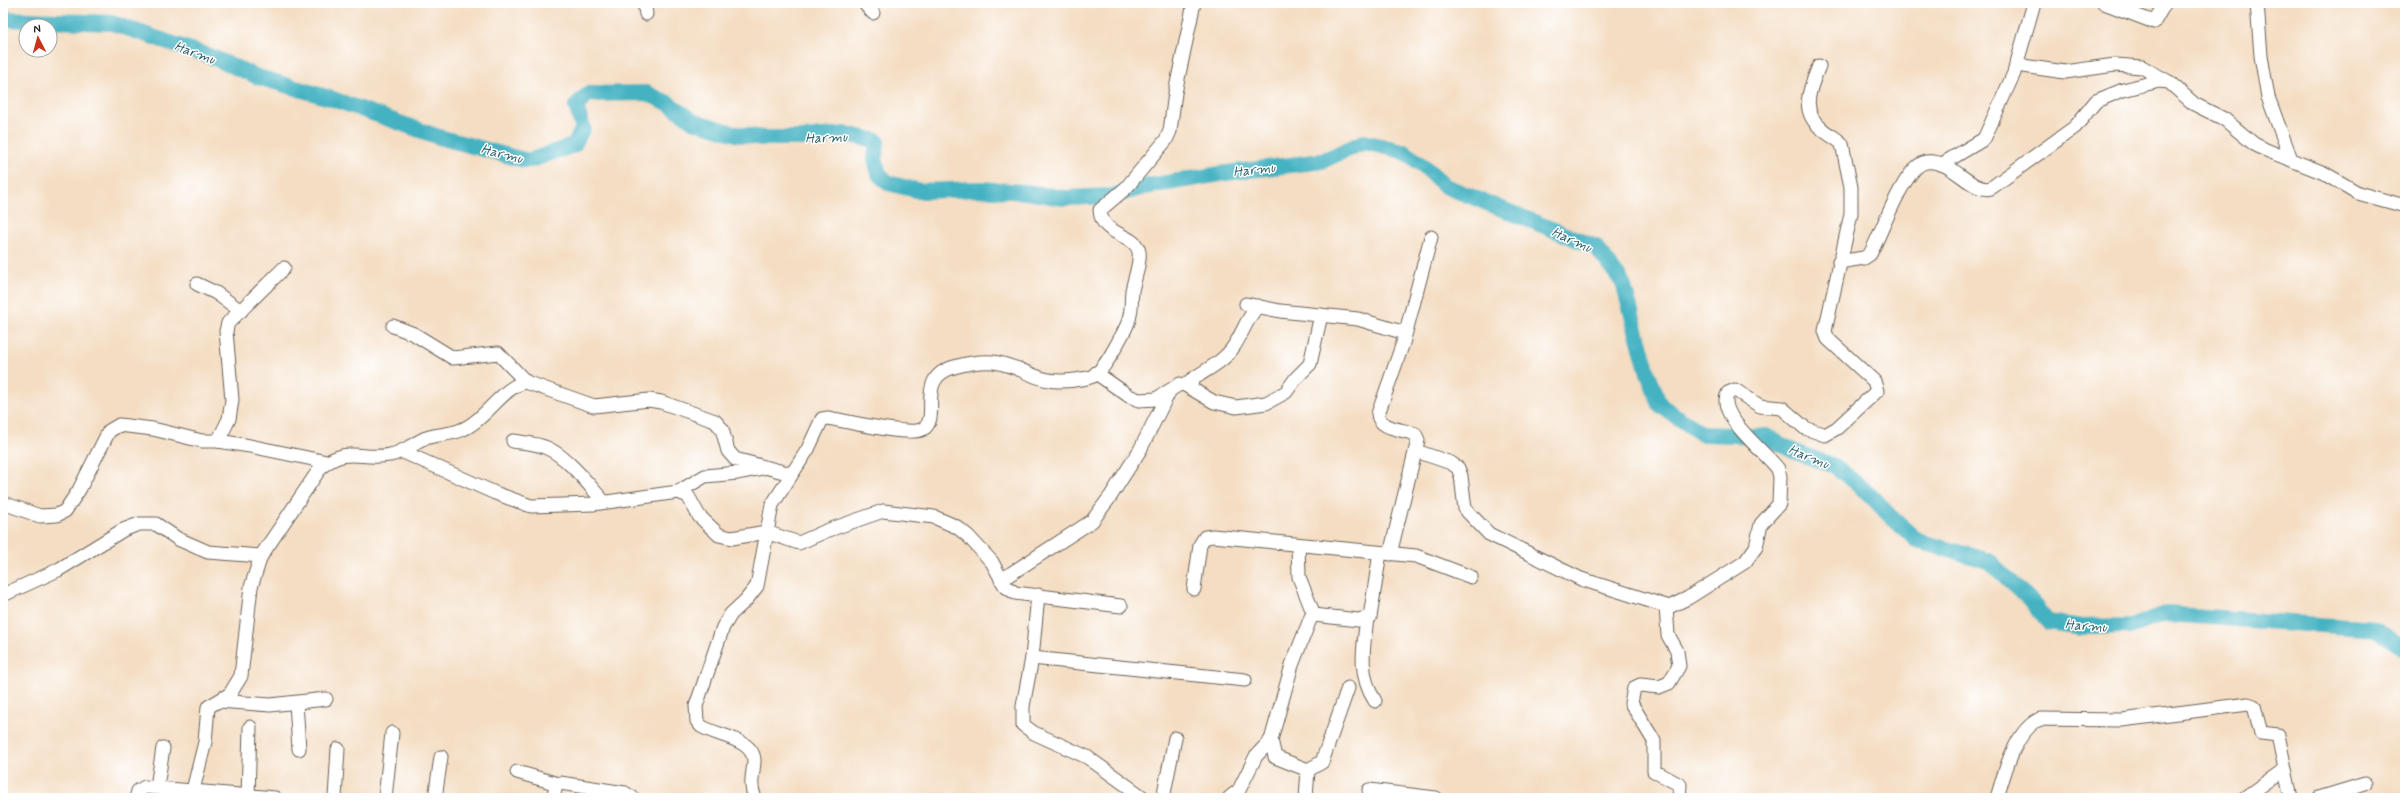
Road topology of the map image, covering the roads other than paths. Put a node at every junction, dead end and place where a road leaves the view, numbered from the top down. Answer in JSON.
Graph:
{"nodes":[{"id":1,"x":864,"y":3,"type":"edge"},
{"id":2,"x":1194,"y":3,"type":"edge"},
{"id":3,"x":2034,"y":3,"type":"edge"},
{"id":4,"x":2104,"y":3,"type":"edge"},
{"id":5,"x":2165,"y":3,"type":"edge"},
{"id":6,"x":2257,"y":3,"type":"edge"},
{"id":7,"x":873,"y":13,"type":"dead end"},
{"id":8,"x":2016,"y":65,"type":"junction"},
{"id":9,"x":1819,"y":66,"type":"dead end"},
{"id":10,"x":2169,"y":82,"type":"junction"},
{"id":11,"x":2291,"y":159,"type":"junction"},
{"id":12,"x":1942,"y":164,"type":"junction"},
{"id":13,"x":2405,"y":206,"type":"edge"},
{"id":14,"x":1431,"y":237,"type":"dead end"},
{"id":15,"x":1839,"y":262,"type":"junction"},
{"id":16,"x":284,"y":268,"type":"dead end"},
{"id":17,"x":197,"y":284,"type":"dead end"},
{"id":18,"x":241,"y":311,"type":"junction"},
{"id":19,"x":1321,"y":315,"type":"junction"},
{"id":20,"x":393,"y":326,"type":"dead end"},
{"id":21,"x":1405,"y":332,"type":"junction"},
{"id":22,"x":1096,"y":373,"type":"junction"},
{"id":23,"x":526,"y":382,"type":"junction"},
{"id":24,"x":1185,"y":385,"type":"junction"},
{"id":25,"x":1169,"y":392,"type":"junction"},
{"id":26,"x":218,"y":441,"type":"junction"},
{"id":27,"x":513,"y":441,"type":"dead end"},
{"id":28,"x":401,"y":451,"type":"junction"},
{"id":29,"x":1416,"y":451,"type":"junction"},
{"id":30,"x":327,"y":462,"type":"junction"},
{"id":31,"x":769,"y":466,"type":"junction"},
{"id":32,"x":791,"y":474,"type":"junction"},
{"id":33,"x":678,"y":492,"type":"junction"},
{"id":34,"x":604,"y":502,"type":"junction"},
{"id":35,"x":3,"y":503,"type":"edge"},
{"id":36,"x":766,"y":532,"type":"junction"},
{"id":37,"x":1298,"y":545,"type":"junction"},
{"id":38,"x":1385,"y":553,"type":"junction"},
{"id":39,"x":261,"y":556,"type":"junction"},
{"id":40,"x":1471,"y":577,"type":"dead end"},
{"id":41,"x":1001,"y":580,"type":"junction"},
{"id":42,"x":1194,"y":589,"type":"dead end"},
{"id":43,"x":3,"y":595,"type":"edge"},
{"id":44,"x":1038,"y":595,"type":"junction"},
{"id":45,"x":1121,"y":606,"type":"dead end"},
{"id":46,"x":1667,"y":608,"type":"junction"},
{"id":47,"x":1314,"y":615,"type":"junction"},
{"id":48,"x":1367,"y":619,"type":"junction"},
{"id":49,"x":1032,"y":658,"type":"junction"},
{"id":50,"x":1245,"y":680,"type":"dead end"},
{"id":51,"x":1348,"y":688,"type":"dead end"},
{"id":52,"x":326,"y":699,"type":"dead end"},
{"id":53,"x":219,"y":701,"type":"junction"},
{"id":54,"x":1375,"y":701,"type":"dead end"},
{"id":55,"x":296,"y":702,"type":"junction"},
{"id":56,"x":250,"y":726,"type":"dead end"},
{"id":57,"x":392,"y":733,"type":"dead end"},
{"id":58,"x":1175,"y":738,"type":"dead end"},
{"id":59,"x":1271,"y":740,"type":"junction"},
{"id":60,"x":163,"y":748,"type":"dead end"},
{"id":61,"x":299,"y":749,"type":"dead end"},
{"id":62,"x":338,"y":749,"type":"dead end"},
{"id":63,"x":441,"y":757,"type":"dead end"},
{"id":64,"x":2285,"y":769,"type":"junction"},
{"id":65,"x":1308,"y":770,"type":"junction"},
{"id":66,"x":517,"y":772,"type":"dead end"},
{"id":67,"x":558,"y":784,"type":"junction"},
{"id":68,"x":2365,"y":784,"type":"dead end"},
{"id":69,"x":157,"y":787,"type":"junction"},
{"id":70,"x":1369,"y":790,"type":"dead end"},
{"id":71,"x":192,"y":794,"type":"edge"},
{"id":72,"x":248,"y":797,"type":"edge"},
{"id":73,"x":136,"y":798,"type":"edge"},
{"id":74,"x":275,"y":798,"type":"edge"},
{"id":75,"x":335,"y":798,"type":"edge"},
{"id":76,"x":385,"y":798,"type":"edge"},
{"id":77,"x":435,"y":798,"type":"edge"},
{"id":78,"x":553,"y":798,"type":"edge"},
{"id":79,"x":633,"y":798,"type":"edge"},
{"id":80,"x":755,"y":798,"type":"edge"},
{"id":81,"x":1144,"y":798,"type":"edge"},
{"id":82,"x":1163,"y":798,"type":"edge"},
{"id":83,"x":1229,"y":798,"type":"edge"},
{"id":84,"x":1306,"y":798,"type":"edge"},
{"id":85,"x":1436,"y":798,"type":"edge"},
{"id":86,"x":1679,"y":798,"type":"edge"},
{"id":87,"x":1997,"y":798,"type":"edge"},
{"id":88,"x":2244,"y":798,"type":"edge"},
{"id":89,"x":2291,"y":798,"type":"edge"},
{"id":90,"x":2319,"y":798,"type":"edge"}],
"edges":[{"from":1,"to":7,"type":"street"},
{"from":2,"to":22,"type":"street"},
{"from":3,"to":8,"type":"street"},
{"from":4,"to":5,"type":"street"},
{"from":6,"to":11,"type":"street"},
{"from":8,"to":10,"type":"street"},
{"from":8,"to":12,"type":"street"},
{"from":9,"to":15,"type":"street"},
{"from":10,"to":11,"type":"street"},
{"from":10,"to":12,"type":"street"},
{"from":11,"to":13,"type":"street"},
{"from":12,"to":15,"type":"street"},
{"from":14,"to":21,"type":"street"},
{"from":15,"to":46,"type":"street"},
{"from":16,"to":18,"type":"street"},
{"from":17,"to":18,"type":"street"},
{"from":18,"to":26,"type":"street"},
{"from":19,"to":21,"type":"street"},
{"from":19,"to":24,"type":"street"},
{"from":19,"to":24,"type":"street"},
{"from":20,"to":23,"type":"street"},
{"from":21,"to":29,"type":"street"},
{"from":22,"to":25,"type":"street"},
{"from":22,"to":32,"type":"street"},
{"from":23,"to":28,"type":"street"},
{"from":23,"to":31,"type":"street"},
{"from":24,"to":25,"type":"street"},
{"from":25,"to":41,"type":"street"},
{"from":26,"to":30,"type":"street"},
{"from":26,"to":35,"type":"street"},
{"from":27,"to":34,"type":"street"},
{"from":28,"to":30,"type":"street"},
{"from":28,"to":34,"type":"street"},
{"from":29,"to":38,"type":"street"},
{"from":29,"to":46,"type":"street"},
{"from":30,"to":39,"type":"street"},
{"from":31,"to":32,"type":"street"},
{"from":31,"to":33,"type":"street"},
{"from":32,"to":36,"type":"street"},
{"from":33,"to":34,"type":"street"},
{"from":33,"to":36,"type":"street"},
{"from":36,"to":41,"type":"street"},
{"from":36,"to":80,"type":"street"},
{"from":37,"to":38,"type":"street"},
{"from":37,"to":42,"type":"street"},
{"from":37,"to":47,"type":"street"},
{"from":38,"to":40,"type":"street"},
{"from":38,"to":48,"type":"street"},
{"from":39,"to":43,"type":"street"},
{"from":39,"to":53,"type":"street"},
{"from":41,"to":44,"type":"street"},
{"from":44,"to":45,"type":"street"},
{"from":44,"to":49,"type":"street"},
{"from":46,"to":86,"type":"street"},
{"from":47,"to":48,"type":"street"},
{"from":47,"to":59,"type":"street"},
{"from":48,"to":54,"type":"street"},
{"from":49,"to":50,"type":"street"},
{"from":49,"to":81,"type":"street"},
{"from":51,"to":65,"type":"street"},
{"from":52,"to":55,"type":"street"},
{"from":53,"to":55,"type":"street"},
{"from":53,"to":71,"type":"street"},
{"from":55,"to":61,"type":"street"},
{"from":56,"to":72,"type":"street"},
{"from":57,"to":76,"type":"street"},
{"from":58,"to":82,"type":"street"},
{"from":59,"to":65,"type":"street"},
{"from":59,"to":83,"type":"street"},
{"from":60,"to":69,"type":"street"},
{"from":62,"to":75,"type":"street"},
{"from":63,"to":77,"type":"street"},
{"from":64,"to":87,"type":"street"},
{"from":64,"to":88,"type":"street"},
{"from":64,"to":89,"type":"street"},
{"from":65,"to":84,"type":"street"},
{"from":66,"to":67,"type":"street"},
{"from":67,"to":78,"type":"street"},
{"from":67,"to":79,"type":"street"},
{"from":68,"to":90,"type":"street"},
{"from":69,"to":71,"type":"street"},
{"from":69,"to":73,"type":"street"},
{"from":70,"to":85,"type":"street"},
{"from":71,"to":72,"type":"street"},
{"from":72,"to":74,"type":"street"}]}
